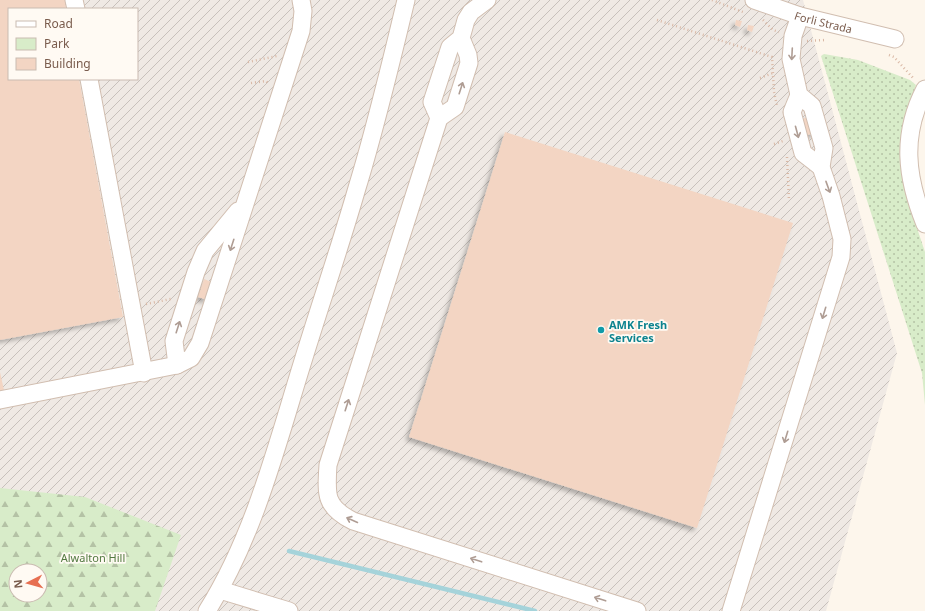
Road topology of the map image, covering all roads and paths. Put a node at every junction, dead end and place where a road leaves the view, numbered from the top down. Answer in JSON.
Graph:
{"nodes":[{"id":1,"x":301,"y":0,"type":"edge"},
{"id":2,"x":406,"y":0,"type":"edge"},
{"id":3,"x":487,"y":0,"type":"edge"},
{"id":4,"x":754,"y":0,"type":"edge"},
{"id":5,"x":800,"y":16,"type":"junction"},
{"id":6,"x":657,"y":20,"type":"dead end"},
{"id":7,"x":462,"y":38,"type":"junction"},
{"id":8,"x":895,"y":39,"type":"dead end"},
{"id":9,"x":827,"y":40,"type":"dead end"},
{"id":10,"x":810,"y":42,"type":"dead end"},
{"id":11,"x":886,"y":55,"type":"dead end"},
{"id":12,"x":773,"y":73,"type":"junction"},
{"id":13,"x":760,"y":78,"type":"dead end"},
{"id":14,"x":89,"y":80,"type":"edge"},
{"id":15,"x":250,"y":83,"type":"dead end"},
{"id":16,"x":922,"y":85,"type":"edge"},
{"id":17,"x":271,"y":86,"type":"dead end"},
{"id":18,"x":778,"y":111,"type":"dead end"},
{"id":19,"x":439,"y":118,"type":"junction"},
{"id":20,"x":774,"y":144,"type":"dead end"},
{"id":21,"x":786,"y":146,"type":"dead end"},
{"id":22,"x":786,"y":152,"type":"dead end"},
{"id":23,"x":789,"y":201,"type":"dead end"},
{"id":24,"x":244,"y":208,"type":"junction"},
{"id":25,"x":925,"y":224,"type":"edge"},
{"id":26,"x":177,"y":297,"type":"dead end"},
{"id":27,"x":132,"y":307,"type":"junction"},
{"id":28,"x":177,"y":365,"type":"junction"},
{"id":29,"x":144,"y":373,"type":"junction"},
{"id":30,"x":0,"y":400,"type":"edge"},
{"id":31,"x":220,"y":590,"type":"junction"},
{"id":32,"x":207,"y":611,"type":"edge"},
{"id":33,"x":289,"y":611,"type":"edge"},
{"id":34,"x":637,"y":611,"type":"edge"},
{"id":35,"x":731,"y":611,"type":"edge"}],
"edges":[{"from":1,"to":24,"type":"street"},
{"from":2,"to":31,"type":"street"},
{"from":3,"to":7,"type":"street"},
{"from":4,"to":5,"type":"street","name":"Forli Strada"},
{"from":5,"to":8,"type":"street","name":"Forli Strada"},
{"from":5,"to":35,"type":"street","one_way":true},
{"from":6,"to":12,"type":"path"},
{"from":7,"to":19,"type":"street"},
{"from":19,"to":7,"type":"street","one_way":true},
{"from":9,"to":10,"type":"path"},
{"from":11,"to":16,"type":"path"},
{"from":12,"to":13,"type":"path"},
{"from":12,"to":18,"type":"path"},
{"from":14,"to":27,"type":"street"},
{"from":15,"to":17,"type":"path"},
{"from":16,"to":25,"type":"street"},
{"from":34,"to":19,"type":"street","one_way":true},
{"from":20,"to":21,"type":"path"},
{"from":22,"to":23,"type":"path"},
{"from":24,"to":28,"type":"street","one_way":true},
{"from":28,"to":24,"type":"street","one_way":true},
{"from":26,"to":27,"type":"path"},
{"from":27,"to":29,"type":"street"},
{"from":28,"to":29,"type":"street"},
{"from":29,"to":30,"type":"street"},
{"from":31,"to":32,"type":"street"},
{"from":31,"to":33,"type":"street"}]}
